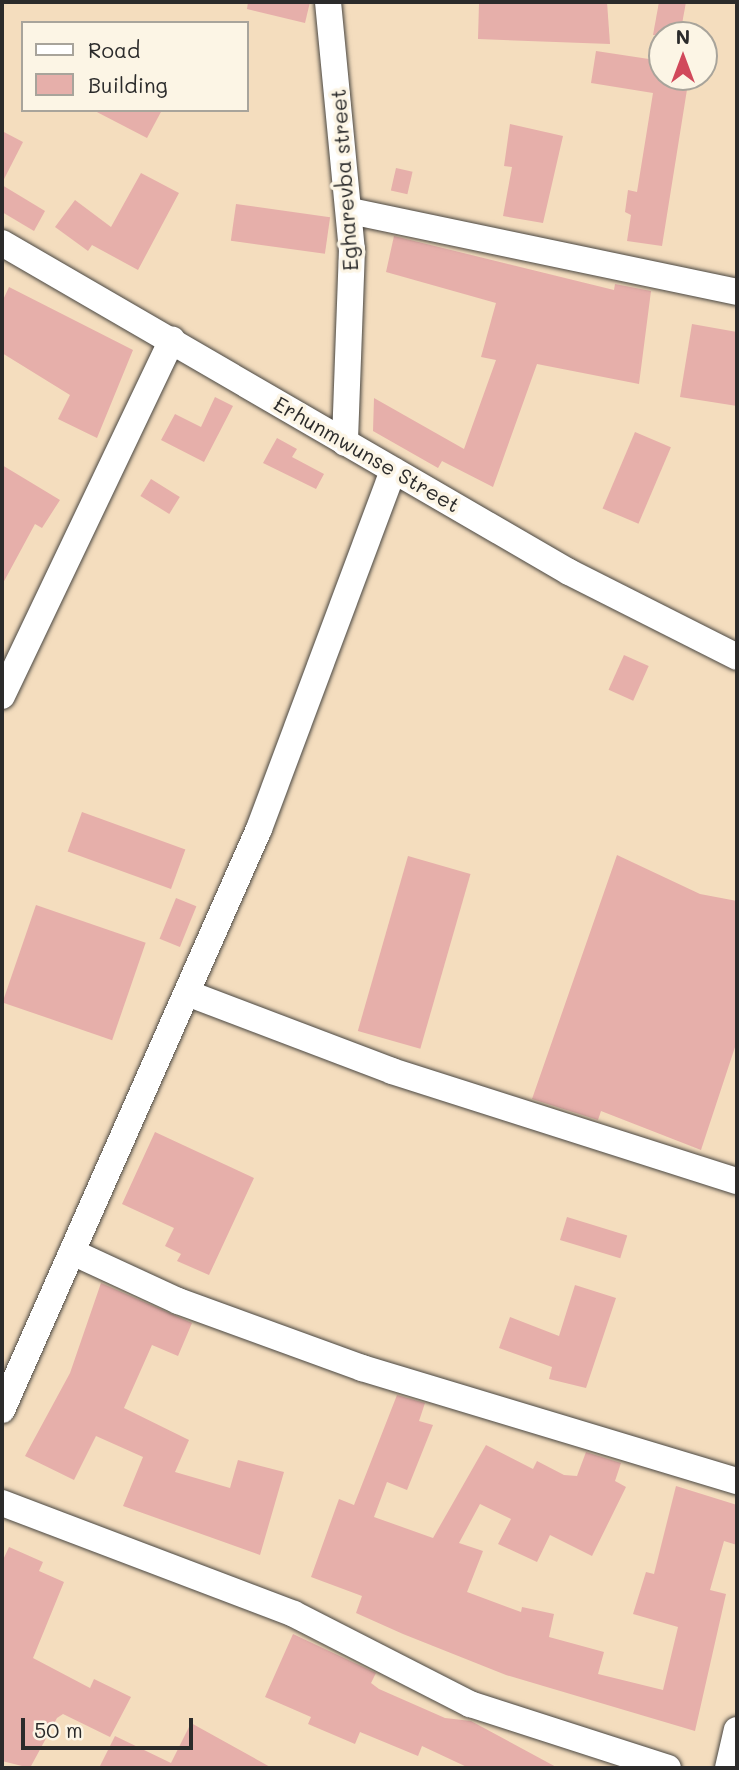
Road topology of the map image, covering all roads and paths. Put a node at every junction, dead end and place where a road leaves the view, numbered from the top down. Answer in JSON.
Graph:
{"nodes":[{"id":1,"x":328,"y":2,"type":"edge"},
{"id":2,"x":350,"y":211,"type":"junction"},
{"id":3,"x":2,"y":243,"type":"edge"},
{"id":4,"x":737,"y":292,"type":"edge"},
{"id":5,"x":172,"y":339,"type":"junction"},
{"id":6,"x":345,"y":443,"type":"junction"},
{"id":7,"x":393,"y":470,"type":"junction"},
{"id":8,"x":737,"y":657,"type":"edge"},
{"id":9,"x":2,"y":696,"type":"edge"},
{"id":10,"x":187,"y":993,"type":"junction"},
{"id":11,"x":737,"y":1181,"type":"edge"},
{"id":12,"x":72,"y":1252,"type":"junction"},
{"id":13,"x":2,"y":1410,"type":"edge"},
{"id":14,"x":737,"y":1481,"type":"edge"},
{"id":15,"x":2,"y":1503,"type":"edge"},
{"id":16,"x":737,"y":1730,"type":"edge"},
{"id":17,"x":730,"y":1766,"type":"edge"},
{"id":18,"x":668,"y":1768,"type":"edge"}],
"edges":[{"from":1,"to":2,"type":"street","name":"Egharevba street"},
{"from":2,"to":4,"type":"street"},
{"from":2,"to":6,"type":"street","name":"Egharevba street"},
{"from":3,"to":5,"type":"street","name":"Erhunmwunse Street"},
{"from":5,"to":6,"type":"street","name":"Erhunmwunse Street"},
{"from":5,"to":9,"type":"street"},
{"from":6,"to":7,"type":"street","name":"Erhunmwunse Street"},
{"from":7,"to":8,"type":"street","name":"Erhunmwunse Street"},
{"from":7,"to":10,"type":"street"},
{"from":10,"to":11,"type":"street"},
{"from":10,"to":12,"type":"street"},
{"from":12,"to":13,"type":"street"},
{"from":12,"to":14,"type":"street"},
{"from":15,"to":18,"type":"street"},
{"from":16,"to":17,"type":"street"}]}
